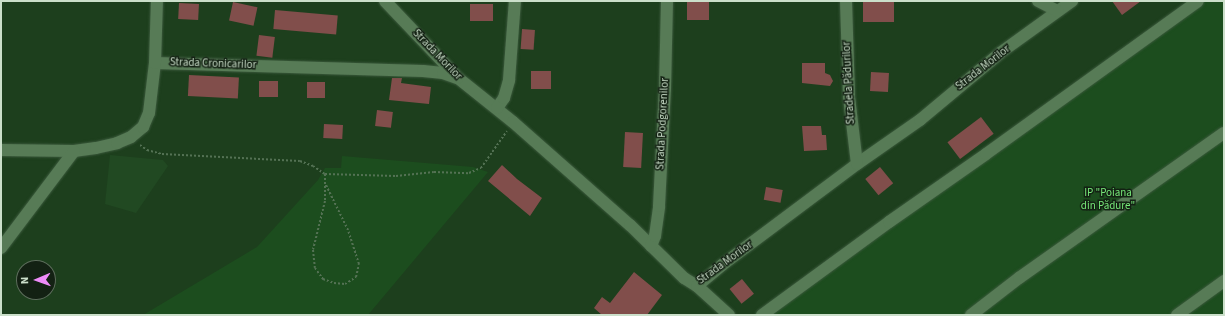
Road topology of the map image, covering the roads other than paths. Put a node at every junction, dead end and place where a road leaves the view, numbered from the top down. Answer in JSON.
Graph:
{"nodes":[{"id":1,"x":157,"y":1,"type":"edge"},
{"id":2,"x":385,"y":1,"type":"edge"},
{"id":3,"x":515,"y":1,"type":"edge"},
{"id":4,"x":667,"y":1,"type":"edge"},
{"id":5,"x":846,"y":1,"type":"edge"},
{"id":6,"x":1038,"y":1,"type":"edge"},
{"id":7,"x":1072,"y":1,"type":"edge"},
{"id":8,"x":1198,"y":1,"type":"edge"},
{"id":9,"x":1058,"y":11,"type":"junction"},
{"id":10,"x":155,"y":63,"type":"junction"},
{"id":11,"x":458,"y":78,"type":"junction"},
{"id":12,"x":497,"y":108,"type":"junction"},
{"id":13,"x":1224,"y":133,"type":"edge"},
{"id":14,"x":1,"y":150,"type":"edge"},
{"id":15,"x":74,"y":151,"type":"junction"},
{"id":16,"x":857,"y":164,"type":"junction"},
{"id":17,"x":651,"y":246,"type":"junction"},
{"id":18,"x":1,"y":248,"type":"edge"},
{"id":19,"x":1224,"y":281,"type":"edge"},
{"id":20,"x":697,"y":286,"type":"junction"},
{"id":21,"x":730,"y":315,"type":"edge"},
{"id":22,"x":762,"y":315,"type":"edge"},
{"id":23,"x":971,"y":315,"type":"edge"},
{"id":24,"x":1177,"y":315,"type":"edge"}],
"edges":[{"from":1,"to":10,"type":"street"},
{"from":2,"to":11,"type":"street","name":"Strada Morilor"},
{"from":3,"to":12,"type":"street"},
{"from":4,"to":17,"type":"street","name":"Strada Podgorenilor"},
{"from":5,"to":16,"type":"street","name":"Stradela Pădurilor"},
{"from":6,"to":9,"type":"street"},
{"from":7,"to":9,"type":"street","name":"Strada Morilor"},
{"from":8,"to":22,"type":"street"},
{"from":9,"to":16,"type":"street","name":"Strada Morilor"},
{"from":10,"to":11,"type":"street","name":"Strada Cronicarilor"},
{"from":10,"to":15,"type":"street","name":"Strada Cronicarilor"},
{"from":11,"to":12,"type":"street","name":"Strada Morilor"},
{"from":12,"to":17,"type":"street","name":"Strada Morilor"},
{"from":13,"to":23,"type":"street"},
{"from":14,"to":15,"type":"street","name":"Strada Cronicarilor"},
{"from":15,"to":18,"type":"street"},
{"from":16,"to":20,"type":"street","name":"Strada Morilor"},
{"from":17,"to":20,"type":"street","name":"Strada Morilor"},
{"from":19,"to":24,"type":"street"},
{"from":20,"to":21,"type":"street"}]}
